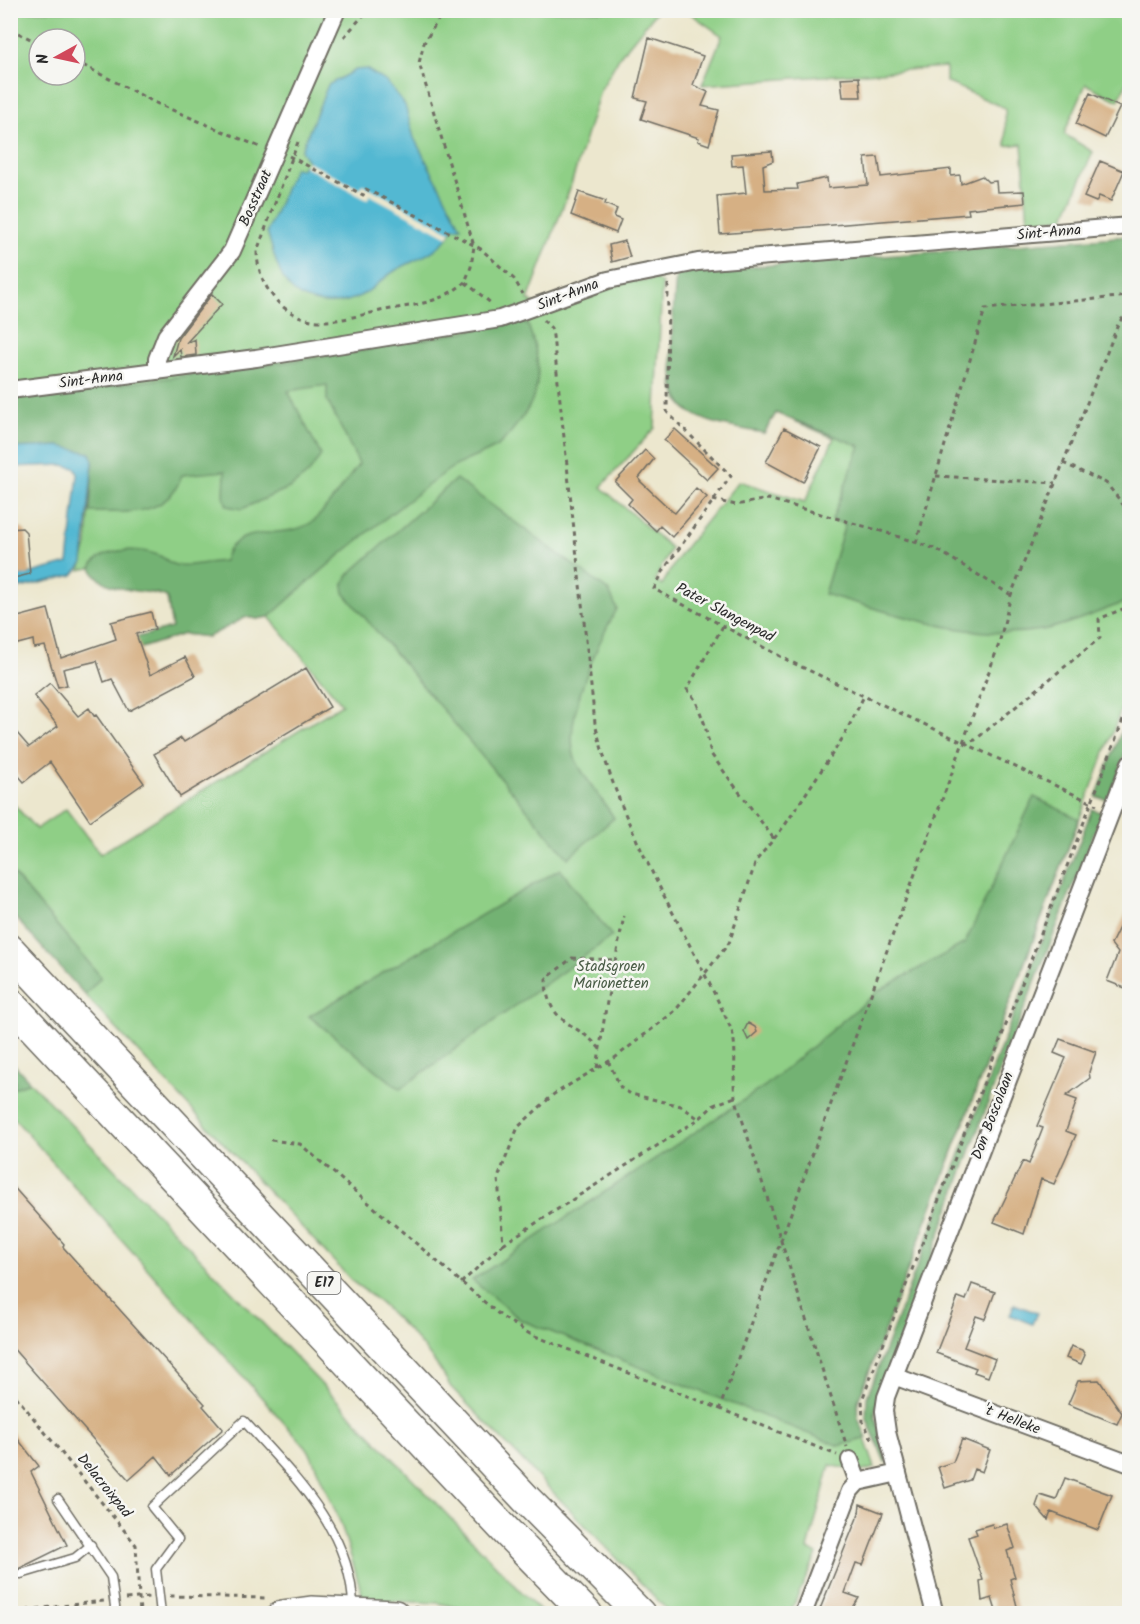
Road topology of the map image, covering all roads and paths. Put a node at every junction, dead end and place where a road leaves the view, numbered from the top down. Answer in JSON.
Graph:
{"nodes":[{"id":1,"x":337,"y":10,"type":"edge"},
{"id":2,"x":368,"y":10,"type":"edge"},
{"id":3,"x":444,"y":10,"type":"edge"},
{"id":4,"x":10,"y":29,"type":"edge"},
{"id":5,"x":27,"y":37,"type":"edge"},
{"id":6,"x":339,"y":46,"type":"dead end"},
{"id":7,"x":87,"y":68,"type":"edge"},
{"id":8,"x":301,"y":137,"type":"dead end"},
{"id":9,"x":258,"y":146,"type":"dead end"},
{"id":10,"x":303,"y":163,"type":"dead end"},
{"id":11,"x":1130,"y":226,"type":"edge"},
{"id":12,"x":474,"y":246,"type":"junction"},
{"id":13,"x":669,"y":267,"type":"junction"},
{"id":14,"x":465,"y":282,"type":"junction"},
{"id":15,"x":1130,"y":296,"type":"edge"},
{"id":16,"x":530,"y":310,"type":"junction"},
{"id":17,"x":1130,"y":311,"type":"edge"},
{"id":18,"x":500,"y":319,"type":"junction"},
{"id":19,"x":157,"y":371,"type":"junction"},
{"id":20,"x":10,"y":390,"type":"edge"},
{"id":21,"x":1063,"y":463,"type":"junction"},
{"id":22,"x":936,"y":476,"type":"junction"},
{"id":23,"x":1055,"y":483,"type":"junction"},
{"id":24,"x":713,"y":500,"type":"junction"},
{"id":25,"x":1130,"y":513,"type":"edge"},
{"id":26,"x":916,"y":543,"type":"junction"},
{"id":27,"x":1011,"y":595,"type":"junction"},
{"id":28,"x":1130,"y":606,"type":"edge"},
{"id":29,"x":723,"y":626,"type":"junction"},
{"id":30,"x":864,"y":696,"type":"junction"},
{"id":31,"x":1130,"y":702,"type":"edge"},
{"id":32,"x":962,"y":744,"type":"junction"},
{"id":33,"x":1130,"y":763,"type":"edge"},
{"id":34,"x":1090,"y":802,"type":"junction"},
{"id":35,"x":774,"y":839,"type":"junction"},
{"id":36,"x":624,"y":916,"type":"dead end"},
{"id":37,"x":10,"y":950,"type":"edge"},
{"id":38,"x":615,"y":960,"type":"junction"},
{"id":39,"x":704,"y":974,"type":"junction"},
{"id":40,"x":10,"y":1003,"type":"edge"},
{"id":41,"x":600,"y":1049,"type":"junction"},
{"id":42,"x":608,"y":1061,"type":"junction"},
{"id":43,"x":597,"y":1068,"type":"junction"},
{"id":44,"x":735,"y":1097,"type":"junction"},
{"id":45,"x":699,"y":1119,"type":"junction"},
{"id":46,"x":271,"y":1140,"type":"dead end"},
{"id":47,"x":781,"y":1237,"type":"junction"},
{"id":48,"x":503,"y":1244,"type":"junction"},
{"id":49,"x":461,"y":1283,"type":"junction"},
{"id":50,"x":894,"y":1376,"type":"junction"},
{"id":51,"x":10,"y":1389,"type":"edge"},
{"id":52,"x":719,"y":1410,"type":"junction"},
{"id":53,"x":873,"y":1441,"type":"dead end"},
{"id":54,"x":850,"y":1460,"type":"junction"},
{"id":55,"x":1130,"y":1464,"type":"edge"},
{"id":56,"x":898,"y":1473,"type":"junction"},
{"id":57,"x":858,"y":1482,"type":"junction"},
{"id":58,"x":58,"y":1499,"type":"dead end"},
{"id":59,"x":91,"y":1545,"type":"junction"},
{"id":60,"x":21,"y":1574,"type":"dead end"},
{"id":61,"x":139,"y":1598,"type":"junction"},
{"id":62,"x":115,"y":1600,"type":"junction"},
{"id":63,"x":10,"y":1612,"type":"edge"},
{"id":64,"x":353,"y":1612,"type":"edge"},
{"id":65,"x":116,"y":1614,"type":"edge"},
{"id":66,"x":140,"y":1614,"type":"edge"},
{"id":67,"x":161,"y":1614,"type":"edge"},
{"id":68,"x":282,"y":1614,"type":"edge"},
{"id":69,"x":395,"y":1614,"type":"edge"},
{"id":70,"x":587,"y":1614,"type":"edge"},
{"id":71,"x":640,"y":1614,"type":"edge"},
{"id":72,"x":803,"y":1614,"type":"edge"},
{"id":73,"x":935,"y":1614,"type":"edge"}],
"edges":[{"from":1,"to":19,"type":"street","name":"Bosstraat"},
{"from":2,"to":6,"type":"path"},
{"from":3,"to":12,"type":"path"},
{"from":4,"to":5,"type":"path"},
{"from":7,"to":9,"type":"path"},
{"from":8,"to":14,"type":"path"},
{"from":10,"to":12,"type":"path"},
{"from":11,"to":13,"type":"street","name":"Sint-Anna"},
{"from":12,"to":14,"type":"path"},
{"from":12,"to":16,"type":"path"},
{"from":13,"to":16,"type":"street","name":"Sint-Anna"},
{"from":13,"to":24,"type":"path","name":"Pater Slangenpad"},
{"from":14,"to":18,"type":"path"},
{"from":15,"to":22,"type":"path"},
{"from":16,"to":18,"type":"street","name":"Sint-Anna"},
{"from":16,"to":39,"type":"path"},
{"from":17,"to":21,"type":"path"},
{"from":18,"to":19,"type":"street","name":"Sint-Anna"},
{"from":19,"to":20,"type":"street","name":"Sint-Anna"},
{"from":21,"to":23,"type":"path"},
{"from":21,"to":25,"type":"path"},
{"from":22,"to":23,"type":"path"},
{"from":22,"to":26,"type":"path"},
{"from":23,"to":27,"type":"path"},
{"from":24,"to":26,"type":"path"},
{"from":24,"to":29,"type":"path","name":"Pater Slangenpad"},
{"from":26,"to":27,"type":"path"},
{"from":27,"to":32,"type":"path"},
{"from":28,"to":32,"type":"path"},
{"from":29,"to":30,"type":"path","name":"Pater Slangenpad"},
{"from":29,"to":35,"type":"path"},
{"from":30,"to":32,"type":"path","name":"Pater Slangenpad"},
{"from":30,"to":35,"type":"path"},
{"from":31,"to":34,"type":"path"},
{"from":32,"to":34,"type":"path","name":"Pater Slangenpad"},
{"from":32,"to":47,"type":"path"},
{"from":33,"to":50,"type":"street","name":"Don Boscolaan"},
{"from":34,"to":53,"type":"path"},
{"from":35,"to":39,"type":"path"},
{"from":36,"to":38,"type":"path"},
{"from":37,"to":71,"type":"highway","number":"E17"},
{"from":38,"to":41,"type":"path"},
{"from":38,"to":41,"type":"path"},
{"from":39,"to":42,"type":"path"},
{"from":39,"to":44,"type":"path"},
{"from":40,"to":70,"type":"highway","number":"E17"},
{"from":41,"to":43,"type":"path"},
{"from":42,"to":43,"type":"path"},
{"from":42,"to":45,"type":"path"},
{"from":43,"to":48,"type":"path"},
{"from":44,"to":45,"type":"path"},
{"from":44,"to":47,"type":"path"},
{"from":45,"to":48,"type":"path"},
{"from":46,"to":49,"type":"path"},
{"from":47,"to":52,"type":"path"},
{"from":47,"to":54,"type":"path"},
{"from":48,"to":49,"type":"path"},
{"from":49,"to":52,"type":"path"},
{"from":50,"to":55,"type":"street","name":"'t Helleke"},
{"from":50,"to":56,"type":"street","name":"Don Boscolaan"},
{"from":51,"to":61,"type":"path","name":"Delacroixpad"},
{"from":52,"to":54,"type":"path"},
{"from":54,"to":57,"type":"street"},
{"from":56,"to":57,"type":"street"},
{"from":56,"to":73,"type":"street","name":"Don Boscolaan"},
{"from":57,"to":72,"type":"street"},
{"from":58,"to":59,"type":"lane"},
{"from":59,"to":60,"type":"lane"},
{"from":59,"to":62,"type":"lane"},
{"from":61,"to":62,"type":"path"},
{"from":61,"to":66,"type":"path","name":"Delacroixpad"},
{"from":62,"to":63,"type":"path"},
{"from":62,"to":65,"type":"lane"},
{"from":64,"to":67,"type":"lane"},
{"from":64,"to":68,"type":"main road"},
{"from":64,"to":69,"type":"main road"}]}
